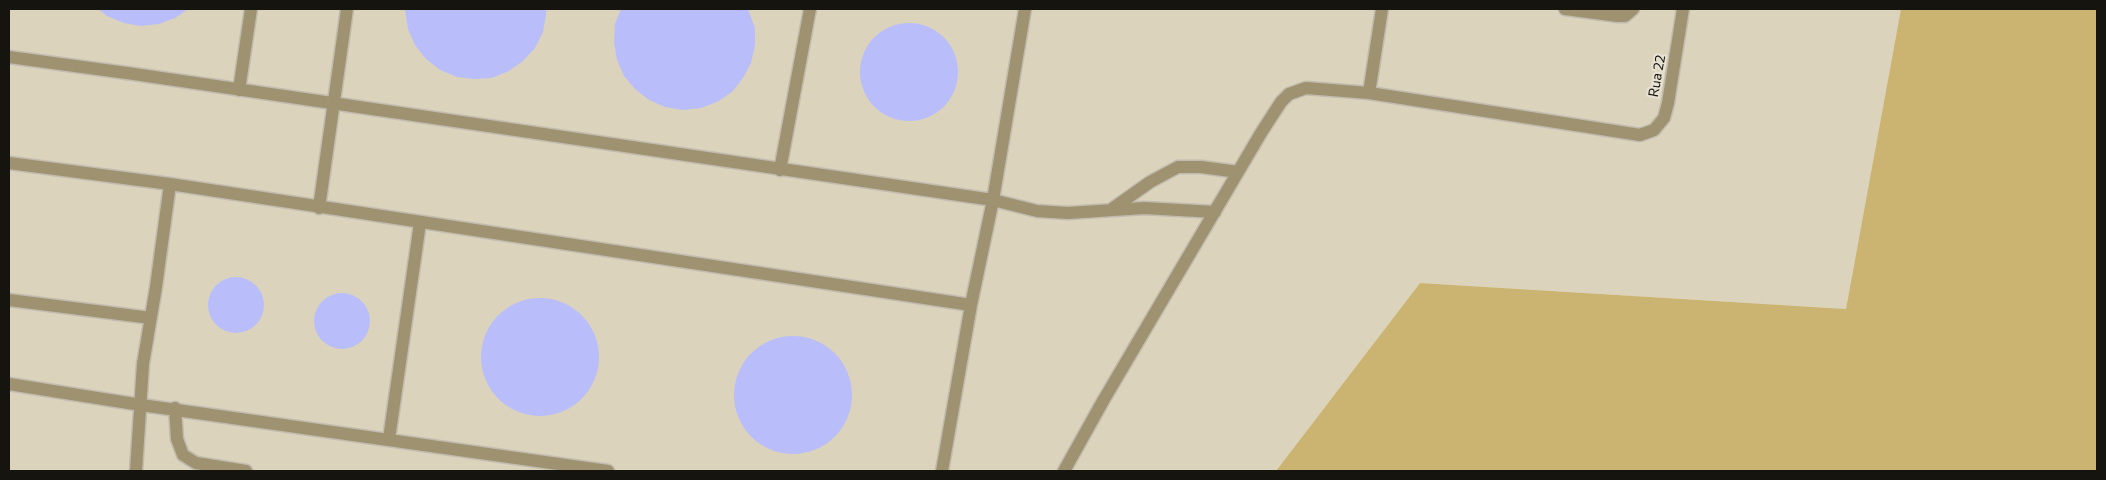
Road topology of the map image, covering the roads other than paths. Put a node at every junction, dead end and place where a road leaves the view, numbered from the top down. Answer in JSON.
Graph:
{"nodes":[{"id":1,"x":251,"y":9,"type":"edge"},
{"id":2,"x":347,"y":9,"type":"edge"},
{"id":3,"x":810,"y":9,"type":"edge"},
{"id":4,"x":1025,"y":9,"type":"edge"},
{"id":5,"x":1382,"y":9,"type":"edge"},
{"id":6,"x":1565,"y":9,"type":"edge"},
{"id":7,"x":1633,"y":9,"type":"edge"},
{"id":8,"x":1683,"y":9,"type":"edge"},
{"id":9,"x":9,"y":57,"type":"edge"},
{"id":10,"x":239,"y":90,"type":"junction"},
{"id":11,"x":1369,"y":93,"type":"junction"},
{"id":12,"x":334,"y":104,"type":"junction"},
{"id":13,"x":9,"y":162,"type":"edge"},
{"id":14,"x":780,"y":170,"type":"junction"},
{"id":15,"x":1238,"y":172,"type":"junction"},
{"id":16,"x":170,"y":184,"type":"junction"},
{"id":17,"x":993,"y":200,"type":"junction"},
{"id":18,"x":319,"y":208,"type":"junction"},
{"id":19,"x":1112,"y":209,"type":"junction"},
{"id":20,"x":1215,"y":212,"type":"junction"},
{"id":21,"x":420,"y":222,"type":"junction"},
{"id":22,"x":9,"y":300,"type":"edge"},
{"id":23,"x":971,"y":305,"type":"junction"},
{"id":24,"x":151,"y":318,"type":"junction"},
{"id":25,"x":9,"y":384,"type":"edge"},
{"id":26,"x":141,"y":405,"type":"junction"},
{"id":27,"x":175,"y":408,"type":"junction"},
{"id":28,"x":389,"y":439,"type":"junction"},
{"id":29,"x":136,"y":471,"type":"edge"},
{"id":30,"x":246,"y":471,"type":"edge"},
{"id":31,"x":608,"y":471,"type":"edge"},
{"id":32,"x":942,"y":471,"type":"edge"},
{"id":33,"x":1064,"y":471,"type":"edge"}],
"edges":[{"from":1,"to":10,"type":"lane"},
{"from":2,"to":12,"type":"lane"},
{"from":3,"to":14,"type":"lane"},
{"from":4,"to":17,"type":"lane"},
{"from":5,"to":11,"type":"lane"},
{"from":6,"to":7,"type":"lane"},
{"from":8,"to":11,"type":"lane","name":"Rua 22"},
{"from":9,"to":10,"type":"lane"},
{"from":10,"to":12,"type":"lane"},
{"from":11,"to":15,"type":"lane"},
{"from":12,"to":14,"type":"lane"},
{"from":12,"to":18,"type":"lane"},
{"from":13,"to":16,"type":"lane"},
{"from":14,"to":17,"type":"lane"},
{"from":15,"to":19,"type":"lane"},
{"from":15,"to":20,"type":"lane"},
{"from":16,"to":18,"type":"lane"},
{"from":16,"to":24,"type":"lane"},
{"from":17,"to":19,"type":"lane"},
{"from":17,"to":23,"type":"lane"},
{"from":18,"to":21,"type":"lane"},
{"from":19,"to":20,"type":"lane"},
{"from":20,"to":33,"type":"lane"},
{"from":21,"to":23,"type":"lane"},
{"from":21,"to":28,"type":"lane"},
{"from":22,"to":24,"type":"lane"},
{"from":23,"to":32,"type":"lane"},
{"from":24,"to":26,"type":"lane"},
{"from":25,"to":26,"type":"lane"},
{"from":26,"to":27,"type":"lane"},
{"from":26,"to":29,"type":"lane"},
{"from":27,"to":28,"type":"lane"},
{"from":27,"to":30,"type":"lane"},
{"from":28,"to":31,"type":"lane"}]}
